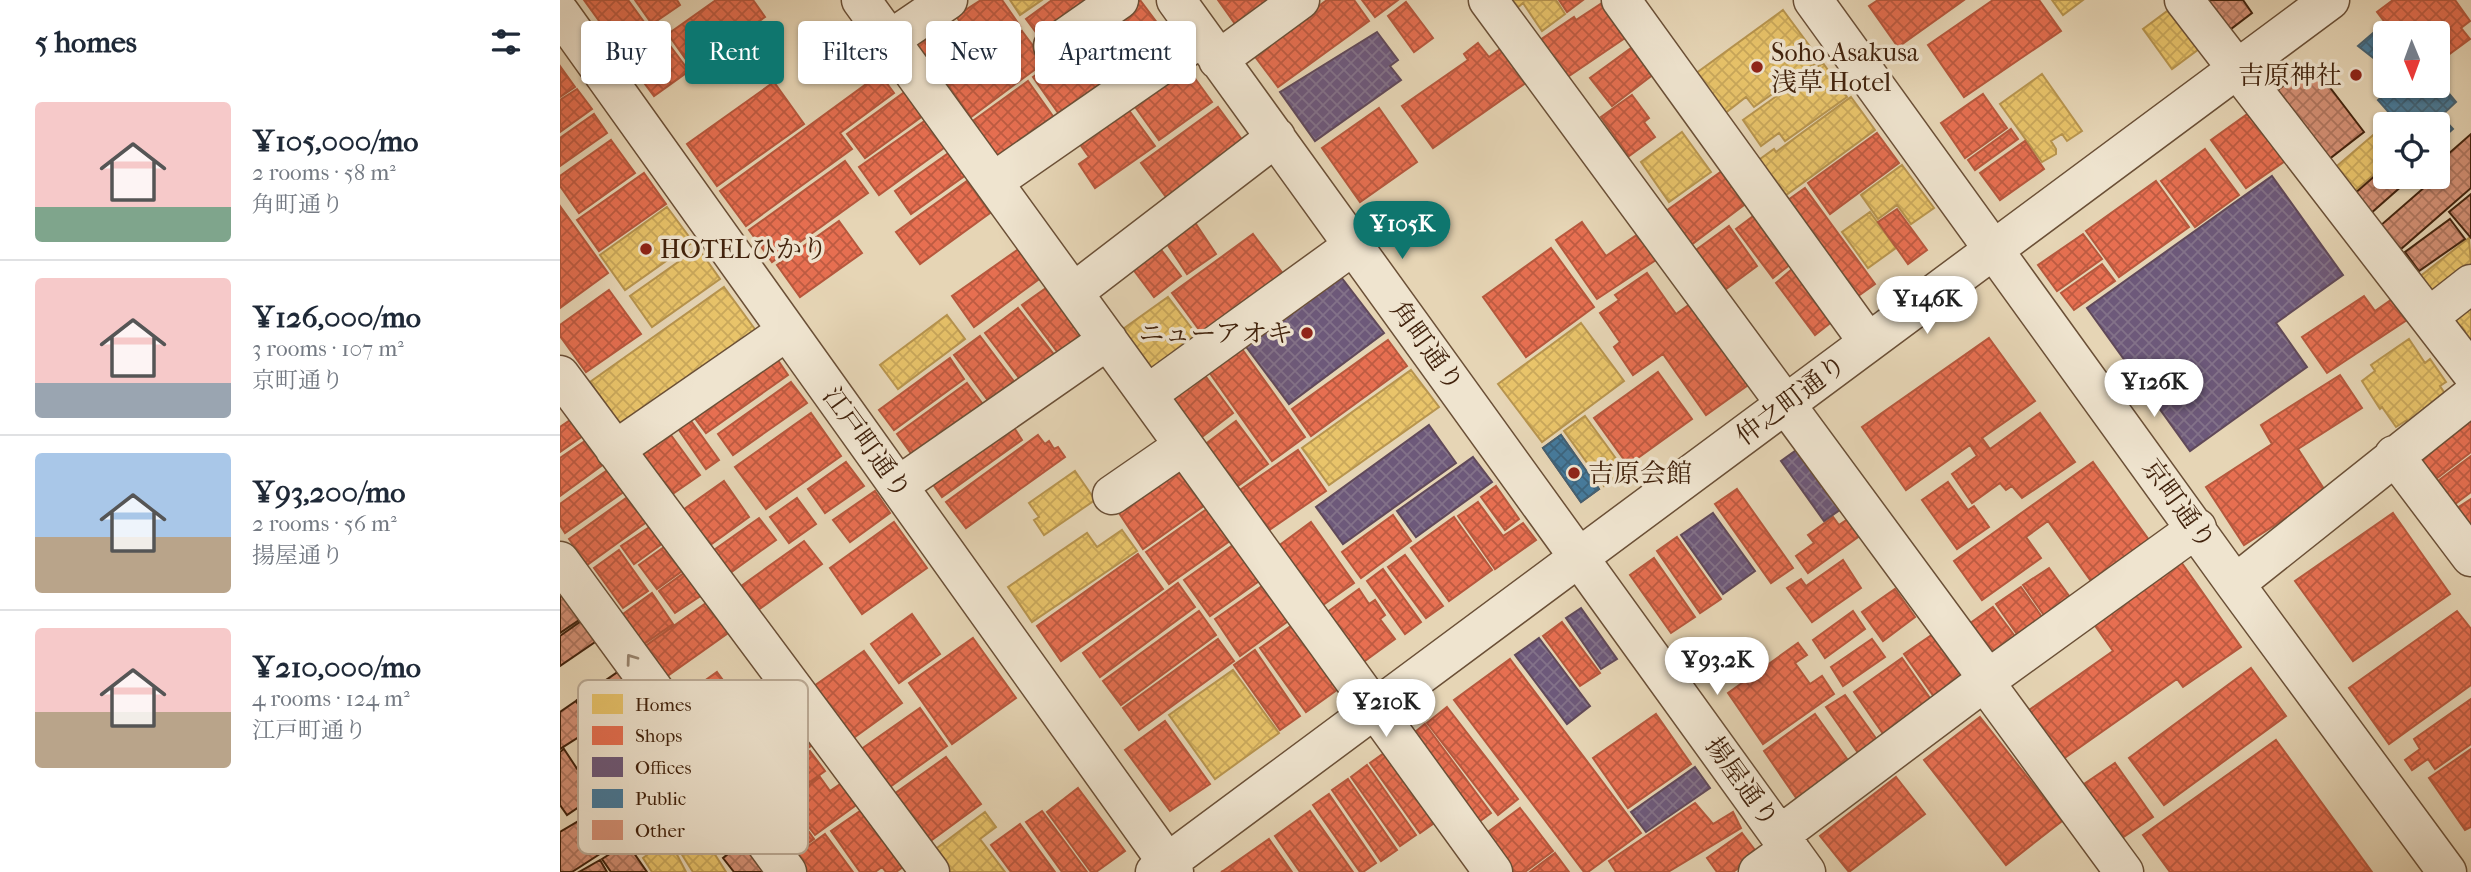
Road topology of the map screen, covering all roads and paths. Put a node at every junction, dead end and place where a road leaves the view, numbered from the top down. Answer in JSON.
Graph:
{"nodes":[{"id":1,"x":861,"y":0,"type":"edge"},
{"id":2,"x":948,"y":0,"type":"edge"},
{"id":3,"x":1119,"y":0,"type":"edge"},
{"id":4,"x":1176,"y":0,"type":"edge"},
{"id":5,"x":1300,"y":0,"type":"edge"},
{"id":6,"x":1488,"y":0,"type":"edge"},
{"id":7,"x":1621,"y":0,"type":"edge"},
{"id":8,"x":1813,"y":0,"type":"edge"},
{"id":9,"x":2184,"y":0,"type":"edge"},
{"id":10,"x":2330,"y":0,"type":"edge"},
{"id":11,"x":560,"y":13,"type":"edge"},
{"id":12,"x":877,"y":21,"type":"edge"},
{"id":13,"x":1089,"y":21,"type":"edge"},
{"id":14,"x":912,"y":25,"type":"edge"},
{"id":15,"x":1210,"y":49,"type":"junction"},
{"id":16,"x":912,"y":69,"type":"edge"},
{"id":17,"x":2239,"y":69,"type":"junction"},
{"id":18,"x":1276,"y":137,"type":"junction"},
{"id":19,"x":993,"y":183,"type":"junction"},
{"id":20,"x":1354,"y":245,"type":"junction"},
{"id":21,"x":1995,"y":251,"type":"junction"},
{"id":22,"x":2471,"y":284,"type":"edge"},
{"id":23,"x":1074,"y":292,"type":"junction"},
{"id":24,"x":2429,"y":317,"type":"junction"},
{"id":25,"x":787,"y":331,"type":"junction"},
{"id":26,"x":1108,"y":340,"type":"junction"},
{"id":27,"x":1868,"y":342,"type":"junction"},
{"id":28,"x":2471,"y":372,"type":"edge"},
{"id":29,"x":560,"y":375,"type":"edge"},
{"id":30,"x":1148,"y":394,"type":"junction"},
{"id":31,"x":2471,"y":396,"type":"edge"},
{"id":32,"x":1786,"y":404,"type":"junction"},
{"id":33,"x":1183,"y":446,"type":"junction"},
{"id":34,"x":615,"y":450,"type":"junction"},
{"id":35,"x":2394,"y":455,"type":"junction"},
{"id":36,"x":898,"y":486,"type":"junction"},
{"id":37,"x":1112,"y":495,"type":"dead end"},
{"id":38,"x":2197,"y":528,"type":"junction"},
{"id":39,"x":1579,"y":556,"type":"junction"},
{"id":40,"x":2471,"y":558,"type":"edge"},
{"id":41,"x":561,"y":563,"type":"edge"},
{"id":42,"x":2235,"y":584,"type":"junction"},
{"id":43,"x":1988,"y":679,"type":"junction"},
{"id":44,"x":647,"y":680,"type":"edge"},
{"id":45,"x":787,"y":680,"type":"edge"},
{"id":46,"x":808,"y":709,"type":"edge"},
{"id":47,"x":1375,"y":710,"type":"junction"},
{"id":48,"x":1792,"y":852,"type":"edge"},
{"id":49,"x":774,"y":854,"type":"edge"},
{"id":50,"x":1165,"y":869,"type":"edge"},
{"id":51,"x":787,"y":872,"type":"edge"},
{"id":52,"x":930,"y":872,"type":"edge"},
{"id":53,"x":1493,"y":872,"type":"edge"},
{"id":54,"x":1758,"y":872,"type":"edge"},
{"id":55,"x":2124,"y":872,"type":"edge"},
{"id":56,"x":2447,"y":872,"type":"edge"}],
"edges":[{"from":1,"to":12,"type":"street"},
{"from":2,"to":14,"type":"street"},
{"from":3,"to":13,"type":"street"},
{"from":4,"to":15,"type":"street","name":"角町通り"},
{"from":5,"to":15,"type":"street"},
{"from":6,"to":32,"type":"street"},
{"from":7,"to":27,"type":"street"},
{"from":8,"to":21,"type":"street","name":"京町通り"},
{"from":9,"to":17,"type":"street"},
{"from":10,"to":17,"type":"street","name":"仲之町通り"},
{"from":11,"to":25,"type":"street","name":"江戸町通り"},
{"from":15,"to":18,"type":"street","name":"角町通り"},
{"from":15,"to":19,"type":"street"},
{"from":16,"to":19,"type":"street"},
{"from":17,"to":21,"type":"street","name":"仲之町通り"},
{"from":17,"to":24,"type":"street"},
{"from":18,"to":20,"type":"street","name":"角町通り"},
{"from":18,"to":23,"type":"street"},
{"from":19,"to":23,"type":"street"},
{"from":20,"to":30,"type":"street"},
{"from":20,"to":39,"type":"street","name":"角町通り"},
{"from":21,"to":27,"type":"street","name":"仲之町通り"},
{"from":21,"to":38,"type":"street","name":"京町通り"},
{"from":22,"to":24,"type":"street"},
{"from":23,"to":26,"type":"street"},
{"from":24,"to":28,"type":"street"},
{"from":25,"to":34,"type":"street"},
{"from":25,"to":36,"type":"street","name":"江戸町通り"},
{"from":26,"to":30,"type":"street"},
{"from":26,"to":36,"type":"street"},
{"from":27,"to":32,"type":"street","name":"仲之町通り"},
{"from":29,"to":34,"type":"street"},
{"from":30,"to":33,"type":"street"},
{"from":31,"to":35,"type":"street"},
{"from":32,"to":39,"type":"street","name":"仲之町通り"},
{"from":32,"to":43,"type":"street"},
{"from":33,"to":37,"type":"street"},
{"from":33,"to":47,"type":"street"},
{"from":34,"to":45,"type":"street"},
{"from":35,"to":40,"type":"street"},
{"from":35,"to":42,"type":"street"},
{"from":36,"to":50,"type":"street","name":"江戸町通り"},
{"from":38,"to":42,"type":"street","name":"京町通り"},
{"from":38,"to":43,"type":"street"},
{"from":39,"to":47,"type":"street","name":"仲之町通り"},
{"from":39,"to":48,"type":"street","name":"揚屋通り"},
{"from":44,"to":41,"type":"street","one_way":true},
{"from":42,"to":56,"type":"street","name":"京町通り"},
{"from":43,"to":48,"type":"street"},
{"from":43,"to":55,"type":"street"},
{"from":46,"to":52,"type":"street"},
{"from":47,"to":50,"type":"street","name":"仲之町通り"},
{"from":47,"to":53,"type":"street"},
{"from":48,"to":54,"type":"street"},
{"from":51,"to":49,"type":"street","one_way":true}]}
